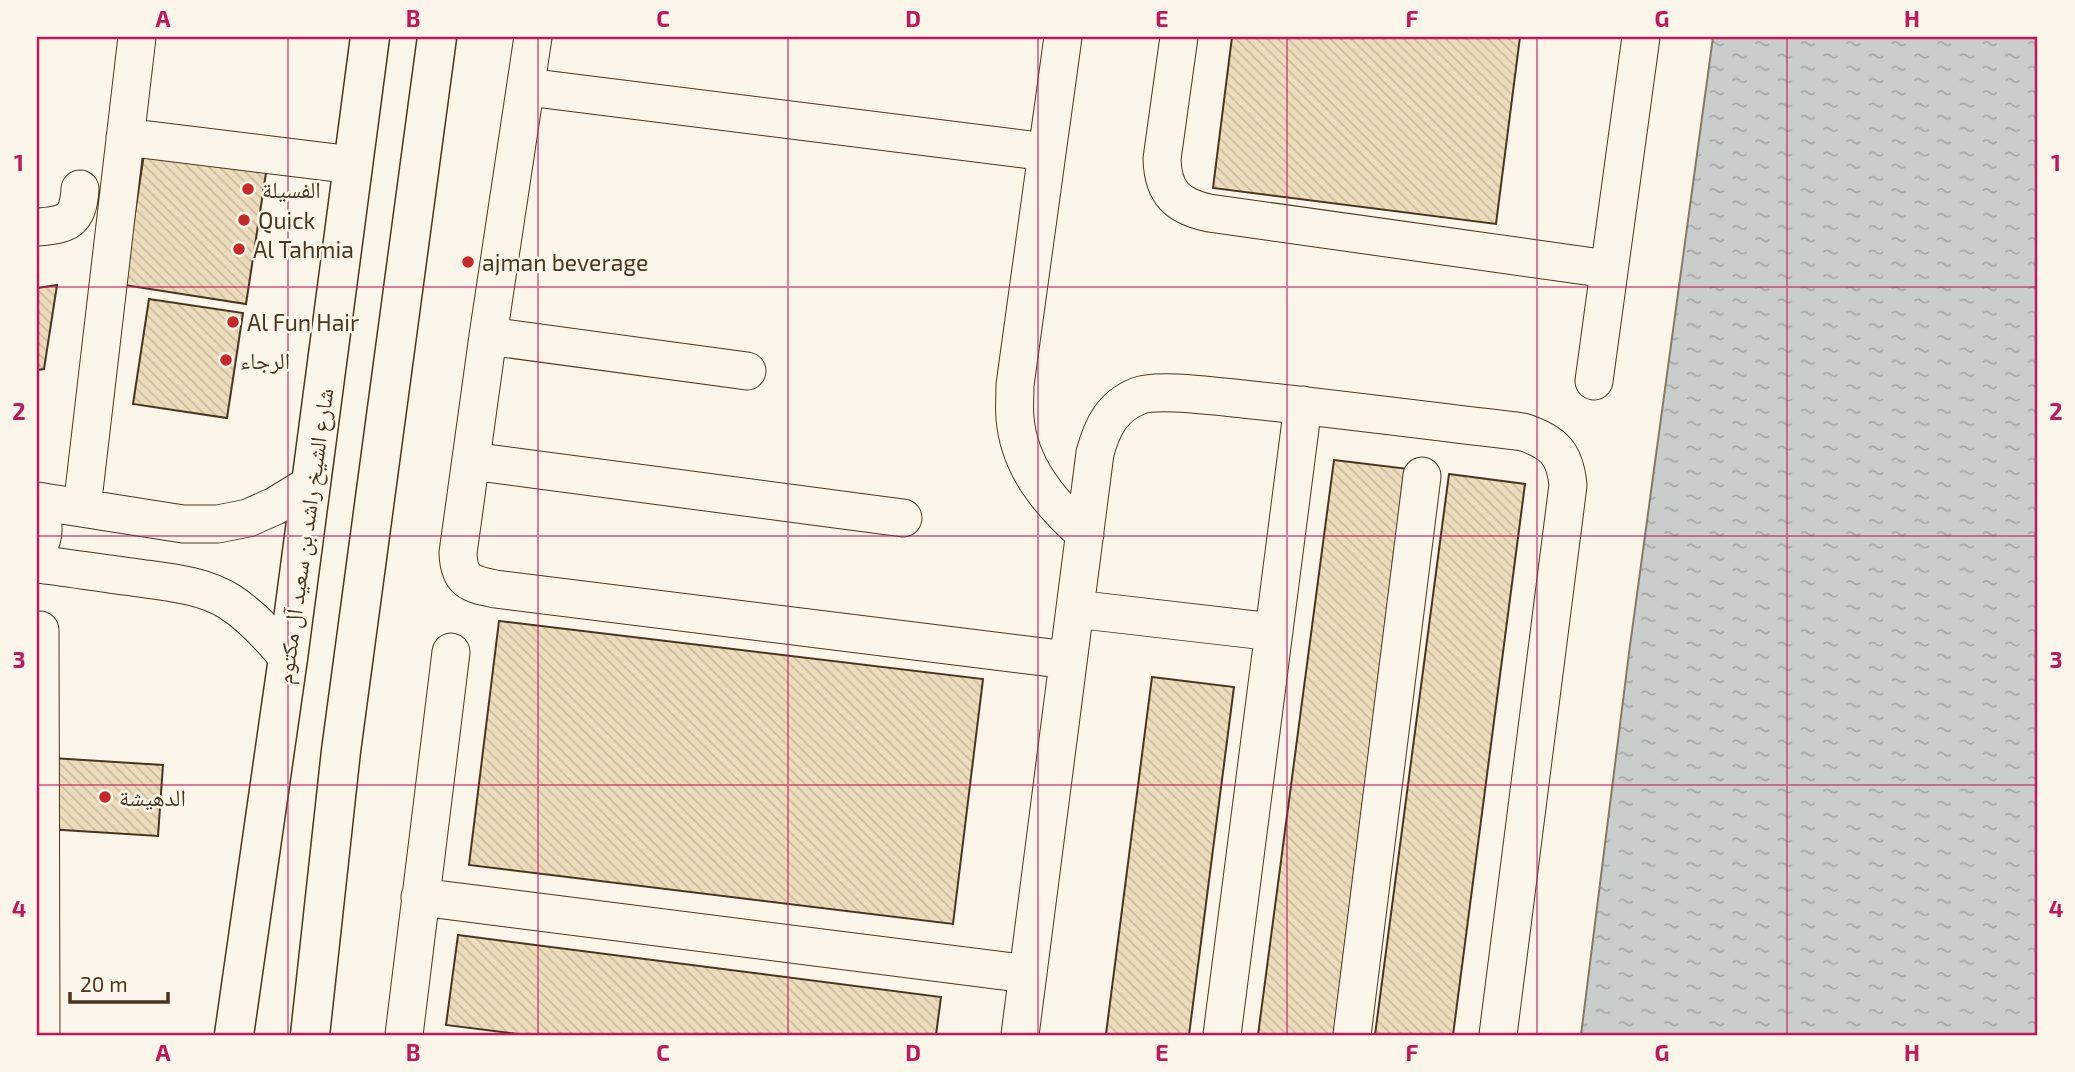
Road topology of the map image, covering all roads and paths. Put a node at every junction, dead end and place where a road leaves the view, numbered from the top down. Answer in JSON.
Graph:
{"nodes":[{"id":1,"x":136,"y":37,"type":"edge"},
{"id":2,"x":370,"y":37,"type":"edge"},
{"id":3,"x":438,"y":37,"type":"edge"},
{"id":4,"x":533,"y":37,"type":"edge"},
{"id":5,"x":1063,"y":37,"type":"edge"},
{"id":6,"x":1179,"y":37,"type":"edge"},
{"id":7,"x":1641,"y":37,"type":"edge"},
{"id":8,"x":527,"y":87,"type":"junction"},
{"id":9,"x":125,"y":137,"type":"junction"},
{"id":10,"x":1046,"y":152,"type":"junction"},
{"id":11,"x":353,"y":165,"type":"junction"},
{"id":12,"x":80,"y":189,"type":"dead end"},
{"id":13,"x":37,"y":227,"type":"edge"},
{"id":14,"x":1608,"y":269,"type":"junction"},
{"id":15,"x":488,"y":336,"type":"junction"},
{"id":16,"x":747,"y":371,"type":"dead end"},
{"id":17,"x":1594,"y":381,"type":"dead end"},
{"id":18,"x":1303,"y":405,"type":"junction"},
{"id":19,"x":471,"y":461,"type":"junction"},
{"id":20,"x":1422,"y":476,"type":"dead end"},
{"id":21,"x":311,"y":484,"type":"junction"},
{"id":22,"x":37,"y":502,"type":"edge"},
{"id":23,"x":82,"y":508,"type":"junction"},
{"id":24,"x":37,"y":509,"type":"edge"},
{"id":25,"x":903,"y":518,"type":"dead end"},
{"id":26,"x":1085,"y":534,"type":"junction"},
{"id":27,"x":37,"y":549,"type":"edge"},
{"id":28,"x":37,"y":564,"type":"edge"},
{"id":29,"x":1075,"y":609,"type":"junction"},
{"id":30,"x":40,"y":630,"type":"dead end"},
{"id":31,"x":1274,"y":632,"type":"junction"},
{"id":32,"x":451,"y":652,"type":"dead end"},
{"id":33,"x":288,"y":658,"type":"junction"},
{"id":34,"x":1068,"y":660,"type":"junction"},
{"id":35,"x":38,"y":687,"type":"edge"},
{"id":36,"x":39,"y":884,"type":"edge"},
{"id":37,"x":420,"y":897,"type":"junction"},
{"id":38,"x":1028,"y":974,"type":"junction"},
{"id":39,"x":41,"y":1035,"type":"edge"},
{"id":40,"x":234,"y":1035,"type":"edge"},
{"id":41,"x":310,"y":1035,"type":"edge"},
{"id":42,"x":404,"y":1035,"type":"edge"},
{"id":43,"x":1020,"y":1035,"type":"edge"},
{"id":44,"x":1222,"y":1035,"type":"edge"},
{"id":45,"x":1352,"y":1035,"type":"edge"},
{"id":46,"x":1498,"y":1035,"type":"edge"}],
"edges":[{"from":1,"to":9,"type":"street"},
{"from":2,"to":11,"type":"main road","name":"شارع الشيخ راشد بن سعيد آل مكتوم"},
{"from":3,"to":41,"type":"main road"},
{"from":4,"to":8,"type":"street"},
{"from":5,"to":10,"type":"street"},
{"from":6,"to":14,"type":"street"},
{"from":7,"to":14,"type":"street"},
{"from":8,"to":10,"type":"street"},
{"from":8,"to":15,"type":"street"},
{"from":9,"to":11,"type":"street"},
{"from":9,"to":23,"type":"street"},
{"from":10,"to":26,"type":"street"},
{"from":11,"to":21,"type":"main road","name":"شارع الشيخ راشد بن سعيد آل مكتوم"},
{"from":12,"to":13,"type":"street"},
{"from":14,"to":17,"type":"street"},
{"from":15,"to":16,"type":"street"},
{"from":15,"to":19,"type":"street"},
{"from":18,"to":26,"type":"street"},
{"from":18,"to":31,"type":"street"},
{"from":18,"to":46,"type":"street"},
{"from":19,"to":25,"type":"street"},
{"from":19,"to":34,"type":"street"},
{"from":20,"to":45,"type":"street"},
{"from":21,"to":23,"type":"street"},
{"from":21,"to":33,"type":"main road","name":"شارع الشيخ راشد بن سعيد آل مكتوم"},
{"from":22,"to":23,"type":"street"},
{"from":24,"to":27,"type":"street"},
{"from":26,"to":29,"type":"street"},
{"from":28,"to":33,"type":"street"},
{"from":29,"to":31,"type":"street"},
{"from":29,"to":34,"type":"street"},
{"from":30,"to":35,"type":"street"},
{"from":31,"to":44,"type":"street"},
{"from":32,"to":37,"type":"street"},
{"from":33,"to":40,"type":"main road","name":"شارع الشيخ راشد بن سعيد آل مكتوم"},
{"from":34,"to":38,"type":"street"},
{"from":35,"to":36,"type":"street"},
{"from":36,"to":39,"type":"street"},
{"from":37,"to":38,"type":"street"},
{"from":37,"to":42,"type":"street"},
{"from":38,"to":43,"type":"street"}]}
